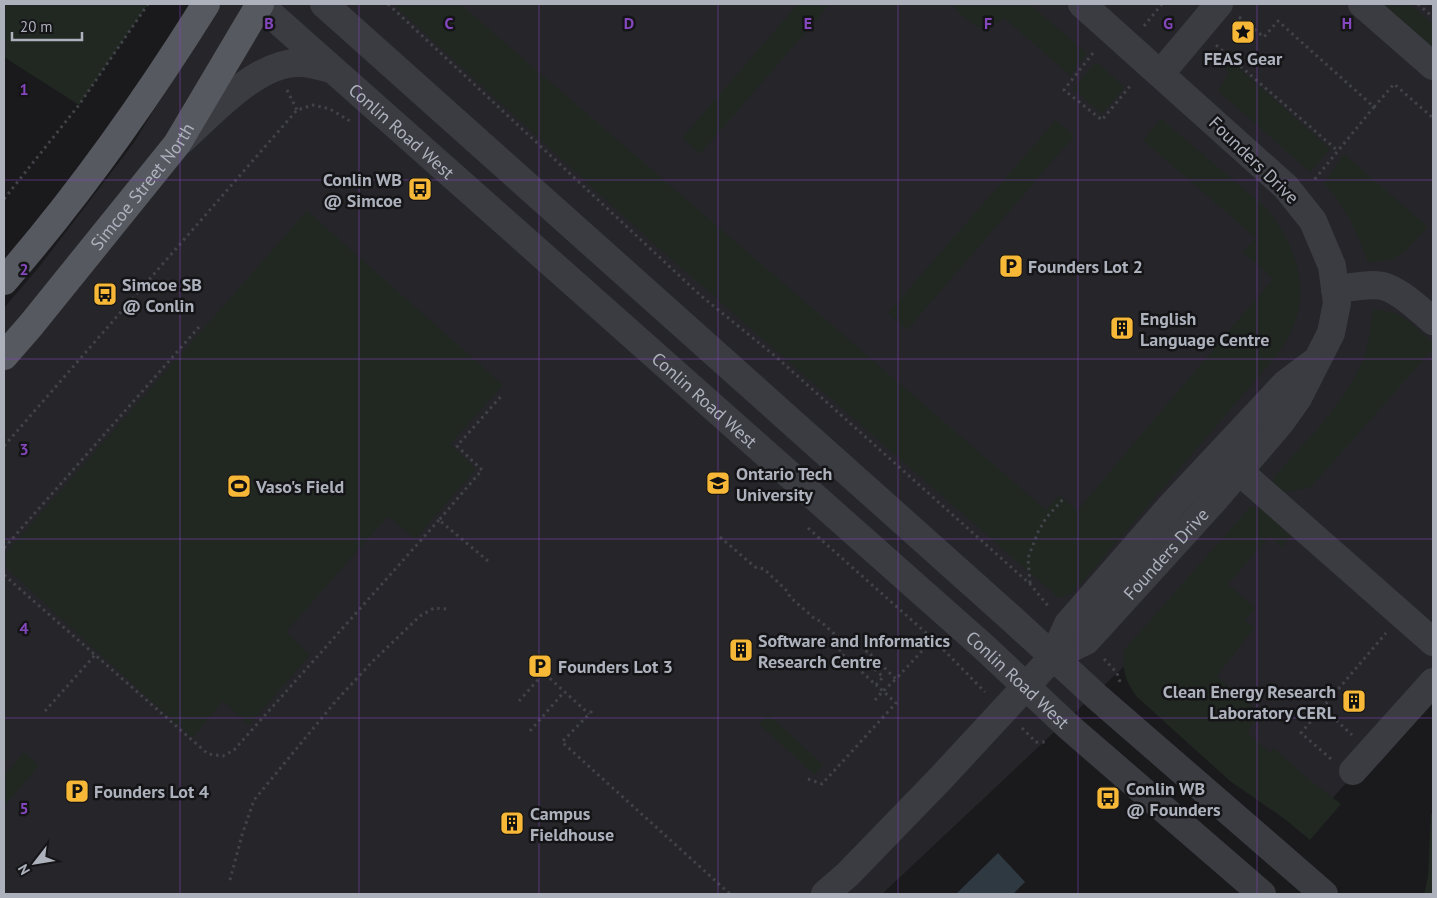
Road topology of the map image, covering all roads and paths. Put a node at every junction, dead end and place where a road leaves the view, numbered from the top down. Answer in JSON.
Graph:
{"nodes":[{"id":1,"x":148,"y":4,"type":"edge"},
{"id":2,"x":206,"y":4,"type":"edge"},
{"id":3,"x":260,"y":4,"type":"edge"},
{"id":4,"x":324,"y":4,"type":"edge"},
{"id":5,"x":388,"y":4,"type":"edge"},
{"id":6,"x":1082,"y":4,"type":"edge"},
{"id":7,"x":1162,"y":4,"type":"edge"},
{"id":8,"x":1362,"y":4,"type":"edge"},
{"id":9,"x":1418,"y":4,"type":"edge"},
{"id":10,"x":1228,"y":9,"type":"edge"},
{"id":11,"x":1433,"y":17,"type":"edge"},
{"id":12,"x":1142,"y":28,"type":"dead end"},
{"id":13,"x":1212,"y":42,"type":"dead end"},
{"id":14,"x":1093,"y":53,"type":"dead end"},
{"id":15,"x":1433,"y":66,"type":"edge"},
{"id":16,"x":331,"y":69,"type":"junction"},
{"id":17,"x":1161,"y":73,"type":"junction"},
{"id":18,"x":1131,"y":85,"type":"dead end"},
{"id":19,"x":1374,"y":107,"type":"junction"},
{"id":20,"x":1433,"y":118,"type":"edge"},
{"id":21,"x":351,"y":122,"type":"dead end"},
{"id":22,"x":177,"y":144,"type":"junction"},
{"id":23,"x":1338,"y":151,"type":"junction"},
{"id":24,"x":1314,"y":180,"type":"dead end"},
{"id":25,"x":4,"y":198,"type":"edge"},
{"id":26,"x":4,"y":282,"type":"edge"},
{"id":27,"x":1335,"y":289,"type":"junction"},
{"id":28,"x":1433,"y":322,"type":"edge"},
{"id":29,"x":199,"y":327,"type":"dead end"},
{"id":30,"x":4,"y":356,"type":"edge"},
{"id":31,"x":1316,"y":361,"type":"junction"},
{"id":32,"x":503,"y":394,"type":"dead end"},
{"id":33,"x":4,"y":446,"type":"edge"},
{"id":34,"x":1239,"y":471,"type":"junction"},
{"id":35,"x":1064,"y":498,"type":"dead end"},
{"id":36,"x":439,"y":520,"type":"junction"},
{"id":37,"x":806,"y":526,"type":"dead end"},
{"id":38,"x":720,"y":537,"type":"dead end"},
{"id":39,"x":4,"y":548,"type":"edge"},
{"id":40,"x":488,"y":561,"type":"dead end"},
{"id":41,"x":4,"y":575,"type":"edge"},
{"id":42,"x":1030,"y":584,"type":"junction"},
{"id":43,"x":1040,"y":606,"type":"dead end"},
{"id":44,"x":447,"y":609,"type":"dead end"},
{"id":45,"x":1392,"y":627,"type":"dead end"},
{"id":46,"x":933,"y":639,"type":"junction"},
{"id":47,"x":1433,"y":642,"type":"edge"},
{"id":48,"x":95,"y":655,"type":"junction"},
{"id":49,"x":1053,"y":657,"type":"junction"},
{"id":50,"x":966,"y":673,"type":"dead end"},
{"id":51,"x":896,"y":679,"type":"junction"},
{"id":52,"x":1433,"y":682,"type":"edge"},
{"id":53,"x":876,"y":685,"type":"junction"},
{"id":54,"x":1026,"y":686,"type":"junction"},
{"id":55,"x":883,"y":691,"type":"junction"},
{"id":56,"x":564,"y":692,"type":"junction"},
{"id":57,"x":875,"y":700,"type":"dead end"},
{"id":58,"x":519,"y":701,"type":"dead end"},
{"id":59,"x":1322,"y":707,"type":"junction"},
{"id":60,"x":45,"y":711,"type":"dead end"},
{"id":61,"x":530,"y":731,"type":"dead end"},
{"id":62,"x":1358,"y":740,"type":"dead end"},
{"id":63,"x":1345,"y":768,"type":"joint"},
{"id":64,"x":808,"y":779,"type":"dead end"},
{"id":65,"x":230,"y":880,"type":"dead end"},
{"id":66,"x":730,"y":894,"type":"edge"},
{"id":67,"x":825,"y":894,"type":"edge"},
{"id":68,"x":1262,"y":894,"type":"edge"},
{"id":69,"x":1324,"y":894,"type":"edge"}],
"edges":[{"from":1,"to":25,"type":"path"},
{"from":2,"to":26,"type":"main road"},
{"from":3,"to":16,"type":"street","name":"Conlin Road West"},
{"from":3,"to":22,"type":"main road","name":"Simcoe Street North"},
{"from":4,"to":49,"type":"street"},
{"from":5,"to":42,"type":"path"},
{"from":6,"to":17,"type":"street","name":"Founders Drive"},
{"from":7,"to":12,"type":"path"},
{"from":8,"to":15,"type":"street"},
{"from":9,"to":11,"type":"path"},
{"from":10,"to":17,"type":"street"},
{"from":10,"to":19,"type":"path"},
{"from":13,"to":23,"type":"path"},
{"from":14,"to":18,"type":"path"},
{"from":16,"to":22,"type":"street"},
{"from":16,"to":54,"type":"street","name":"Conlin Road West"},
{"from":17,"to":27,"type":"street","name":"Founders Drive"},
{"from":19,"to":20,"type":"path"},
{"from":19,"to":23,"type":"path"},
{"from":21,"to":33,"type":"path"},
{"from":22,"to":30,"type":"main road","name":"Simcoe Street North"},
{"from":23,"to":24,"type":"path"},
{"from":27,"to":28,"type":"street"},
{"from":27,"to":31,"type":"street","name":"Founders Drive"},
{"from":29,"to":39,"type":"path"},
{"from":31,"to":34,"type":"street","name":"Founders Drive"},
{"from":31,"to":49,"type":"street","name":"Founders Drive"},
{"from":32,"to":36,"type":"path"},
{"from":34,"to":47,"type":"street"},
{"from":34,"to":49,"type":"street","name":"Founders Drive"},
{"from":35,"to":42,"type":"path"},
{"from":36,"to":40,"type":"path"},
{"from":36,"to":48,"type":"path"},
{"from":37,"to":46,"type":"path"},
{"from":38,"to":53,"type":"path"},
{"from":41,"to":48,"type":"path"},
{"from":42,"to":43,"type":"path"},
{"from":44,"to":65,"type":"path"},
{"from":45,"to":59,"type":"path"},
{"from":46,"to":50,"type":"path"},
{"from":46,"to":51,"type":"path"},
{"from":48,"to":60,"type":"path"},
{"from":49,"to":54,"type":"street","name":"Founders Drive"},
{"from":49,"to":69,"type":"street"},
{"from":51,"to":53,"type":"path"},
{"from":51,"to":55,"type":"path"},
{"from":52,"to":63,"type":"street"},
{"from":53,"to":55,"type":"path"},
{"from":54,"to":67,"type":"street","name":"Founders Drive"},
{"from":54,"to":68,"type":"street","name":"Conlin Road West"},
{"from":55,"to":57,"type":"path"},
{"from":55,"to":64,"type":"path"},
{"from":56,"to":58,"type":"path"},
{"from":56,"to":61,"type":"path"},
{"from":56,"to":66,"type":"path"},
{"from":59,"to":62,"type":"path"},
{"from":59,"to":63,"type":"path"}]}
